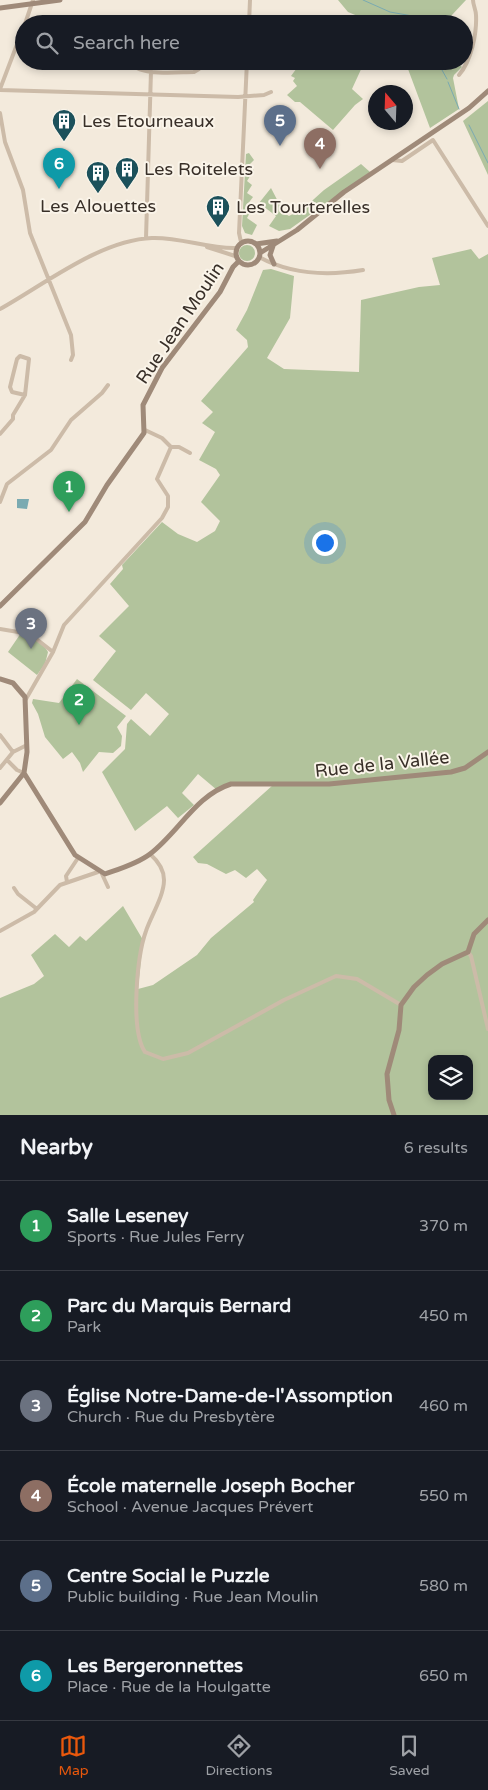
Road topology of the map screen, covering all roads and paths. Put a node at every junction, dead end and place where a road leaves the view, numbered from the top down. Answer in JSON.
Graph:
{"nodes":[{"id":1,"x":60,"y":0,"type":"edge"},
{"id":2,"x":250,"y":0,"type":"edge"},
{"id":3,"x":473,"y":0,"type":"edge"},
{"id":4,"x":33,"y":2,"type":"edge"},
{"id":5,"x":0,"y":8,"type":"edge"},
{"id":6,"x":28,"y":15,"type":"edge"},
{"id":7,"x":249,"y":15,"type":"edge"},
{"id":8,"x":473,"y":34,"type":"edge"},
{"id":9,"x":15,"y":49,"type":"edge"},
{"id":10,"x":136,"y":70,"type":"edge"},
{"id":11,"x":197,"y":70,"type":"edge"},
{"id":12,"x":247,"y":70,"type":"edge"},
{"id":13,"x":462,"y":70,"type":"edge"},
{"id":14,"x":151,"y":72,"type":"junction"},
{"id":15,"x":458,"y":75,"type":"dead end"},
{"id":16,"x":0,"y":89,"type":"edge"},
{"id":17,"x":488,"y":91,"type":"edge"},
{"id":18,"x":271,"y":92,"type":"dead end"},
{"id":19,"x":150,"y":94,"type":"junction"},
{"id":20,"x":246,"y":96,"type":"junction"},
{"id":21,"x":0,"y":113,"type":"edge"},
{"id":22,"x":392,"y":160,"type":"junction"},
{"id":23,"x":488,"y":226,"type":"edge"},
{"id":24,"x":146,"y":238,"type":"junction"},
{"id":25,"x":242,"y":242,"type":"junction"},
{"id":26,"x":278,"y":242,"type":"junction"},
{"id":27,"x":256,"y":244,"type":"junction"},
{"id":28,"x":205,"y":246,"type":"junction"},
{"id":29,"x":236,"y":248,"type":"junction"},
{"id":30,"x":260,"y":255,"type":"junction"},
{"id":31,"x":235,"y":256,"type":"junction"},
{"id":32,"x":238,"y":262,"type":"junction"},
{"id":33,"x":274,"y":264,"type":"junction"},
{"id":34,"x":363,"y":270,"type":"dead end"},
{"id":35,"x":49,"y":280,"type":"junction"},
{"id":36,"x":0,"y":309,"type":"edge"},
{"id":37,"x":71,"y":360,"type":"dead end"},
{"id":38,"x":108,"y":384,"type":"dead end"},
{"id":39,"x":25,"y":395,"type":"junction"},
{"id":40,"x":145,"y":430,"type":"junction"},
{"id":41,"x":0,"y":434,"type":"edge"},
{"id":42,"x":171,"y":447,"type":"junction"},
{"id":43,"x":190,"y":454,"type":"dead end"},
{"id":44,"x":0,"y":502,"type":"edge"},
{"id":45,"x":0,"y":606,"type":"edge"},
{"id":46,"x":0,"y":629,"type":"edge"},
{"id":47,"x":53,"y":652,"type":"junction"},
{"id":48,"x":0,"y":679,"type":"edge"},
{"id":49,"x":25,"y":700,"type":"junction"},
{"id":50,"x":0,"y":735,"type":"edge"},
{"id":51,"x":27,"y":745,"type":"junction"},
{"id":52,"x":14,"y":752,"type":"junction"},
{"id":53,"x":488,"y":752,"type":"edge"},
{"id":54,"x":7,"y":760,"type":"junction"},
{"id":55,"x":0,"y":768,"type":"edge"},
{"id":56,"x":24,"y":773,"type":"junction"},
{"id":57,"x":0,"y":803,"type":"edge"},
{"id":58,"x":150,"y":854,"type":"junction"},
{"id":59,"x":78,"y":858,"type":"junction"},
{"id":60,"x":100,"y":873,"type":"junction"},
{"id":61,"x":67,"y":882,"type":"junction"},
{"id":62,"x":108,"y":887,"type":"dead end"},
{"id":63,"x":14,"y":888,"type":"dead end"},
{"id":64,"x":38,"y":910,"type":"junction"},
{"id":65,"x":488,"y":920,"type":"edge"},
{"id":66,"x":0,"y":931,"type":"edge"},
{"id":67,"x":468,"y":952,"type":"junction"},
{"id":68,"x":402,"y":1006,"type":"junction"},
{"id":69,"x":488,"y":1029,"type":"edge"},
{"id":70,"x":394,"y":1115,"type":"edge"}],
"edges":[{"from":1,"to":4,"type":"street"},
{"from":2,"to":7,"type":"street"},
{"from":3,"to":8,"type":"street"},
{"from":4,"to":5,"type":"street"},
{"from":4,"to":6,"type":"street"},
{"from":9,"to":16,"type":"street"},
{"from":10,"to":14,"type":"street"},
{"from":11,"to":14,"type":"street"},
{"from":12,"to":20,"type":"street"},
{"from":13,"to":15,"type":"street"},
{"from":14,"to":19,"type":"street"},
{"from":16,"to":19,"type":"street"},
{"from":17,"to":22,"type":"street"},
{"from":18,"to":20,"type":"street"},
{"from":19,"to":20,"type":"street"},
{"from":19,"to":24,"type":"street"},
{"from":20,"to":25,"type":"street"},
{"from":21,"to":35,"type":"street"},
{"from":22,"to":23,"type":"street"},
{"from":22,"to":26,"type":"street"},
{"from":24,"to":28,"type":"street"},
{"from":24,"to":35,"type":"street"},
{"from":25,"to":27,"type":"street"},
{"from":25,"to":29,"type":"street"},
{"from":26,"to":27,"type":"street"},
{"from":26,"to":30,"type":"street"},
{"from":26,"to":33,"type":"street"},
{"from":27,"to":30,"type":"street"},
{"from":28,"to":29,"type":"street"},
{"from":28,"to":31,"type":"street"},
{"from":29,"to":31,"type":"street"},
{"from":30,"to":32,"type":"street"},
{"from":30,"to":33,"type":"street"},
{"from":31,"to":32,"type":"street"},
{"from":32,"to":40,"type":"street","name":"Rue Jean Moulin"},
{"from":33,"to":34,"type":"street"},
{"from":35,"to":36,"type":"street"},
{"from":35,"to":37,"type":"street"},
{"from":38,"to":44,"type":"street"},
{"from":39,"to":39,"type":"street"},
{"from":39,"to":41,"type":"street"},
{"from":40,"to":42,"type":"street"},
{"from":40,"to":45,"type":"street"},
{"from":42,"to":43,"type":"street"},
{"from":42,"to":47,"type":"street"},
{"from":46,"to":47,"type":"street"},
{"from":47,"to":49,"type":"street"},
{"from":48,"to":49,"type":"street"},
{"from":49,"to":51,"type":"street"},
{"from":50,"to":52,"type":"street"},
{"from":51,"to":52,"type":"street"},
{"from":51,"to":56,"type":"street"},
{"from":52,"to":54,"type":"street"},
{"from":53,"to":58,"type":"street","name":"Rue de la Vallée"},
{"from":54,"to":55,"type":"street"},
{"from":54,"to":56,"type":"street"},
{"from":56,"to":57,"type":"street"},
{"from":56,"to":59,"type":"street"},
{"from":58,"to":60,"type":"street"},
{"from":58,"to":68,"type":"street"},
{"from":59,"to":60,"type":"street"},
{"from":59,"to":61,"type":"street"},
{"from":60,"to":61,"type":"street"},
{"from":60,"to":62,"type":"street"},
{"from":61,"to":64,"type":"street"},
{"from":63,"to":64,"type":"street"},
{"from":64,"to":66,"type":"street"},
{"from":65,"to":67,"type":"street"},
{"from":67,"to":68,"type":"street"},
{"from":67,"to":69,"type":"street"},
{"from":68,"to":70,"type":"street"}]}
